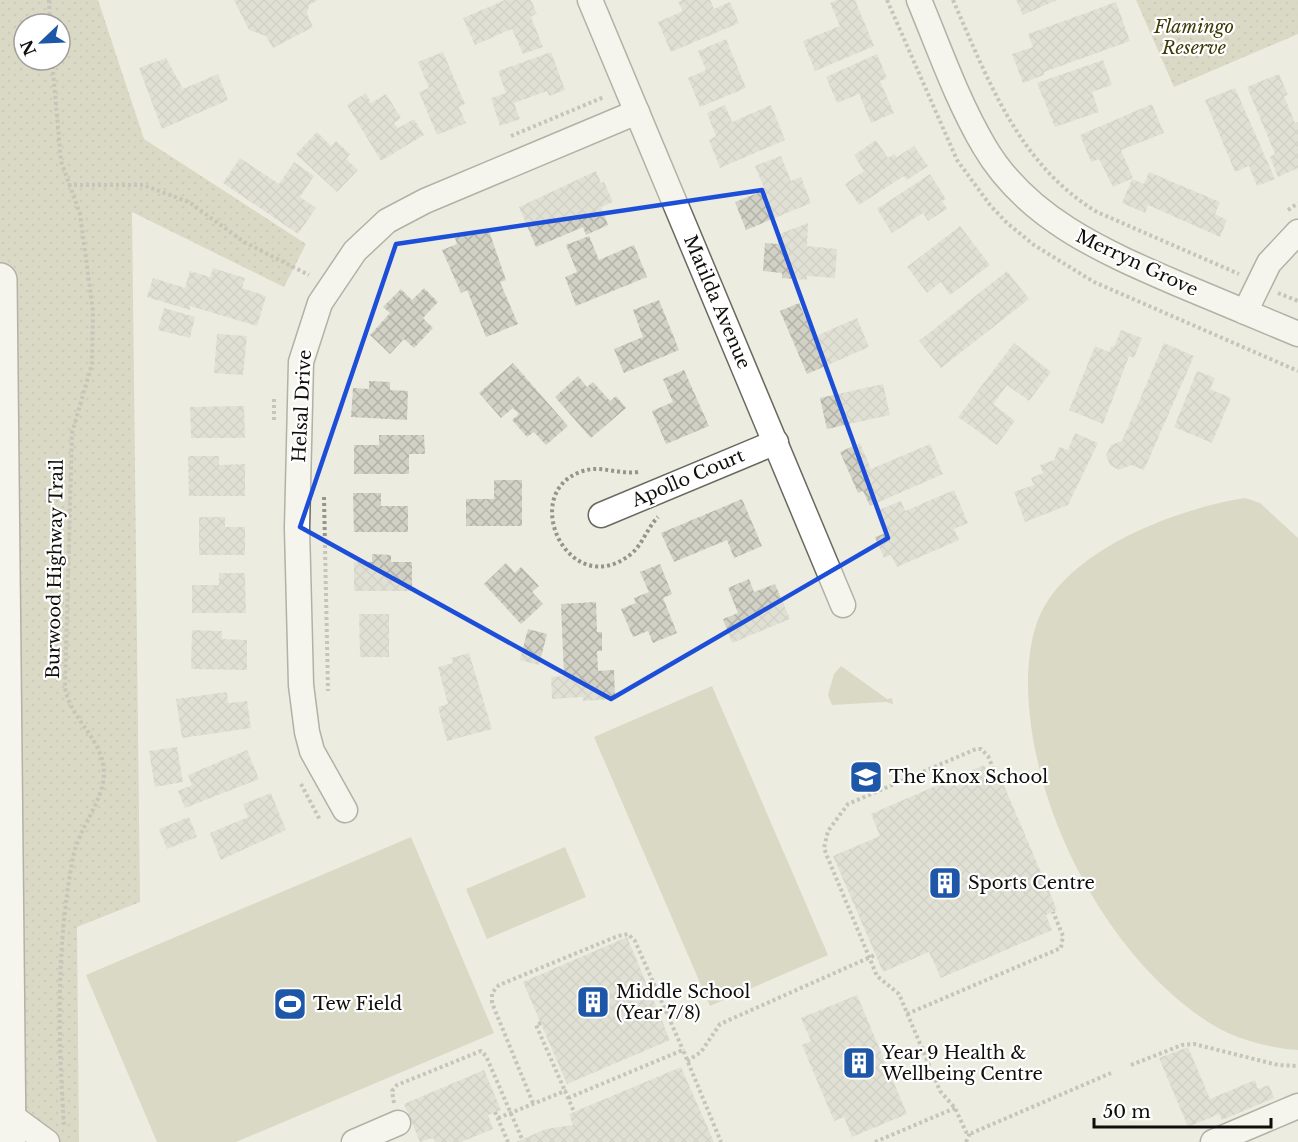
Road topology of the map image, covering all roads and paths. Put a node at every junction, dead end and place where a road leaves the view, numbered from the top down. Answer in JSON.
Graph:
{"nodes":[{"id":1,"x":590,"y":0,"type":"edge"},
{"id":2,"x":919,"y":0,"type":"edge"},
{"id":3,"x":953,"y":0,"type":"edge"},
{"id":4,"x":53,"y":72,"type":"edge"},
{"id":5,"x":604,"y":97,"type":"dead end"},
{"id":6,"x":637,"y":112,"type":"junction"},
{"id":7,"x":507,"y":138,"type":"dead end"},
{"id":8,"x":68,"y":185,"type":"junction"},
{"id":9,"x":1298,"y":232,"type":"edge"},
{"id":10,"x":314,"y":268,"type":"dead end"},
{"id":11,"x":309,"y":275,"type":"junction"},
{"id":12,"x":1246,"y":278,"type":"dead end"},
{"id":13,"x":0,"y":280,"type":"edge"},
{"id":14,"x":305,"y":283,"type":"dead end"},
{"id":15,"x":1272,"y":290,"type":"dead end"},
{"id":16,"x":1298,"y":301,"type":"edge"},
{"id":17,"x":1245,"y":312,"type":"junction"},
{"id":18,"x":1298,"y":334,"type":"edge"},
{"id":19,"x":275,"y":385,"type":"dead end"},
{"id":20,"x":274,"y":432,"type":"dead end"},
{"id":21,"x":776,"y":442,"type":"junction"},
{"id":22,"x":323,"y":488,"type":"dead end"},
{"id":23,"x":601,"y":515,"type":"dead end"},
{"id":24,"x":843,"y":605,"type":"dead end"},
{"id":25,"x":328,"y":697,"type":"dead end"},
{"id":26,"x":296,"y":775,"type":"dead end"},
{"id":27,"x":996,"y":775,"type":"dead end"},
{"id":28,"x":345,"y":810,"type":"dead end"},
{"id":29,"x":320,"y":820,"type":"dead end"},
{"id":30,"x":1053,"y":912,"type":"dead end"},
{"id":31,"x":875,"y":955,"type":"dead end"},
{"id":32,"x":868,"y":958,"type":"junction"},
{"id":33,"x":907,"y":1014,"type":"junction"},
{"id":34,"x":541,"y":1023,"type":"dead end"},
{"id":35,"x":683,"y":1050,"type":"junction"},
{"id":36,"x":687,"y":1061,"type":"junction"},
{"id":37,"x":1131,"y":1065,"type":"dead end"},
{"id":38,"x":1298,"y":1066,"type":"edge"},
{"id":39,"x":1111,"y":1073,"type":"dead end"},
{"id":40,"x":565,"y":1091,"type":"junction"},
{"id":41,"x":568,"y":1098,"type":"junction"},
{"id":42,"x":533,"y":1103,"type":"junction"},
{"id":43,"x":1298,"y":1106,"type":"edge"},
{"id":44,"x":955,"y":1108,"type":"junction"},
{"id":45,"x":495,"y":1112,"type":"dead end"},
{"id":46,"x":574,"y":1112,"type":"dead end"},
{"id":47,"x":511,"y":1113,"type":"junction"},
{"id":48,"x":397,"y":1116,"type":"joint"},
{"id":49,"x":498,"y":1118,"type":"junction"},
{"id":50,"x":9,"y":1128,"type":"edge"},
{"id":51,"x":970,"y":1133,"type":"junction"},
{"id":52,"x":56,"y":1136,"type":"edge"},
{"id":53,"x":522,"y":1139,"type":"dead end"},
{"id":54,"x":354,"y":1142,"type":"edge"},
{"id":55,"x":508,"y":1142,"type":"edge"},
{"id":56,"x":721,"y":1142,"type":"edge"},
{"id":57,"x":875,"y":1142,"type":"edge"},
{"id":58,"x":966,"y":1142,"type":"edge"},
{"id":59,"x":1213,"y":1142,"type":"edge"}],
"edges":[{"from":1,"to":6,"type":"street","name":"Matilda Avenue"},
{"from":2,"to":17,"type":"street","name":"Merryn Grove"},
{"from":3,"to":12,"type":"path"},
{"from":4,"to":8,"type":"path","name":"Burwood Highway Trail"},
{"from":5,"to":7,"type":"path"},
{"from":6,"to":21,"type":"street","name":"Matilda Avenue"},
{"from":6,"to":28,"type":"street","name":"Helsal Drive"},
{"from":8,"to":11,"type":"path"},
{"from":8,"to":52,"type":"path","name":"Burwood Highway Trail"},
{"from":9,"to":17,"type":"street"},
{"from":10,"to":11,"type":"path"},
{"from":11,"to":14,"type":"path"},
{"from":13,"to":50,"type":"highway"},
{"from":15,"to":16,"type":"path"},
{"from":17,"to":18,"type":"street","name":"Merryn Grove"},
{"from":19,"to":20,"type":"path"},
{"from":21,"to":23,"type":"street","name":"Apollo Court"},
{"from":21,"to":24,"type":"street","name":"Matilda Avenue"},
{"from":22,"to":25,"type":"path"},
{"from":26,"to":29,"type":"path"},
{"from":27,"to":32,"type":"path"},
{"from":30,"to":33,"type":"path"},
{"from":31,"to":32,"type":"path"},
{"from":32,"to":33,"type":"path"},
{"from":32,"to":36,"type":"path"},
{"from":33,"to":44,"type":"path"},
{"from":34,"to":40,"type":"path"},
{"from":35,"to":36,"type":"path"},
{"from":35,"to":41,"type":"path"},
{"from":35,"to":42,"type":"path"},
{"from":36,"to":56,"type":"path"},
{"from":37,"to":38,"type":"path"},
{"from":39,"to":51,"type":"path"},
{"from":40,"to":41,"type":"path"},
{"from":40,"to":42,"type":"path"},
{"from":41,"to":46,"type":"path"},
{"from":42,"to":47,"type":"path"},
{"from":43,"to":59,"type":"street"},
{"from":44,"to":51,"type":"path"},
{"from":44,"to":57,"type":"path"},
{"from":45,"to":49,"type":"path"},
{"from":47,"to":48,"type":"path"},
{"from":47,"to":49,"type":"path"},
{"from":47,"to":53,"type":"path"},
{"from":48,"to":54,"type":"street"},
{"from":49,"to":55,"type":"path"},
{"from":50,"to":52,"type":"street"},
{"from":51,"to":58,"type":"path"}]}
